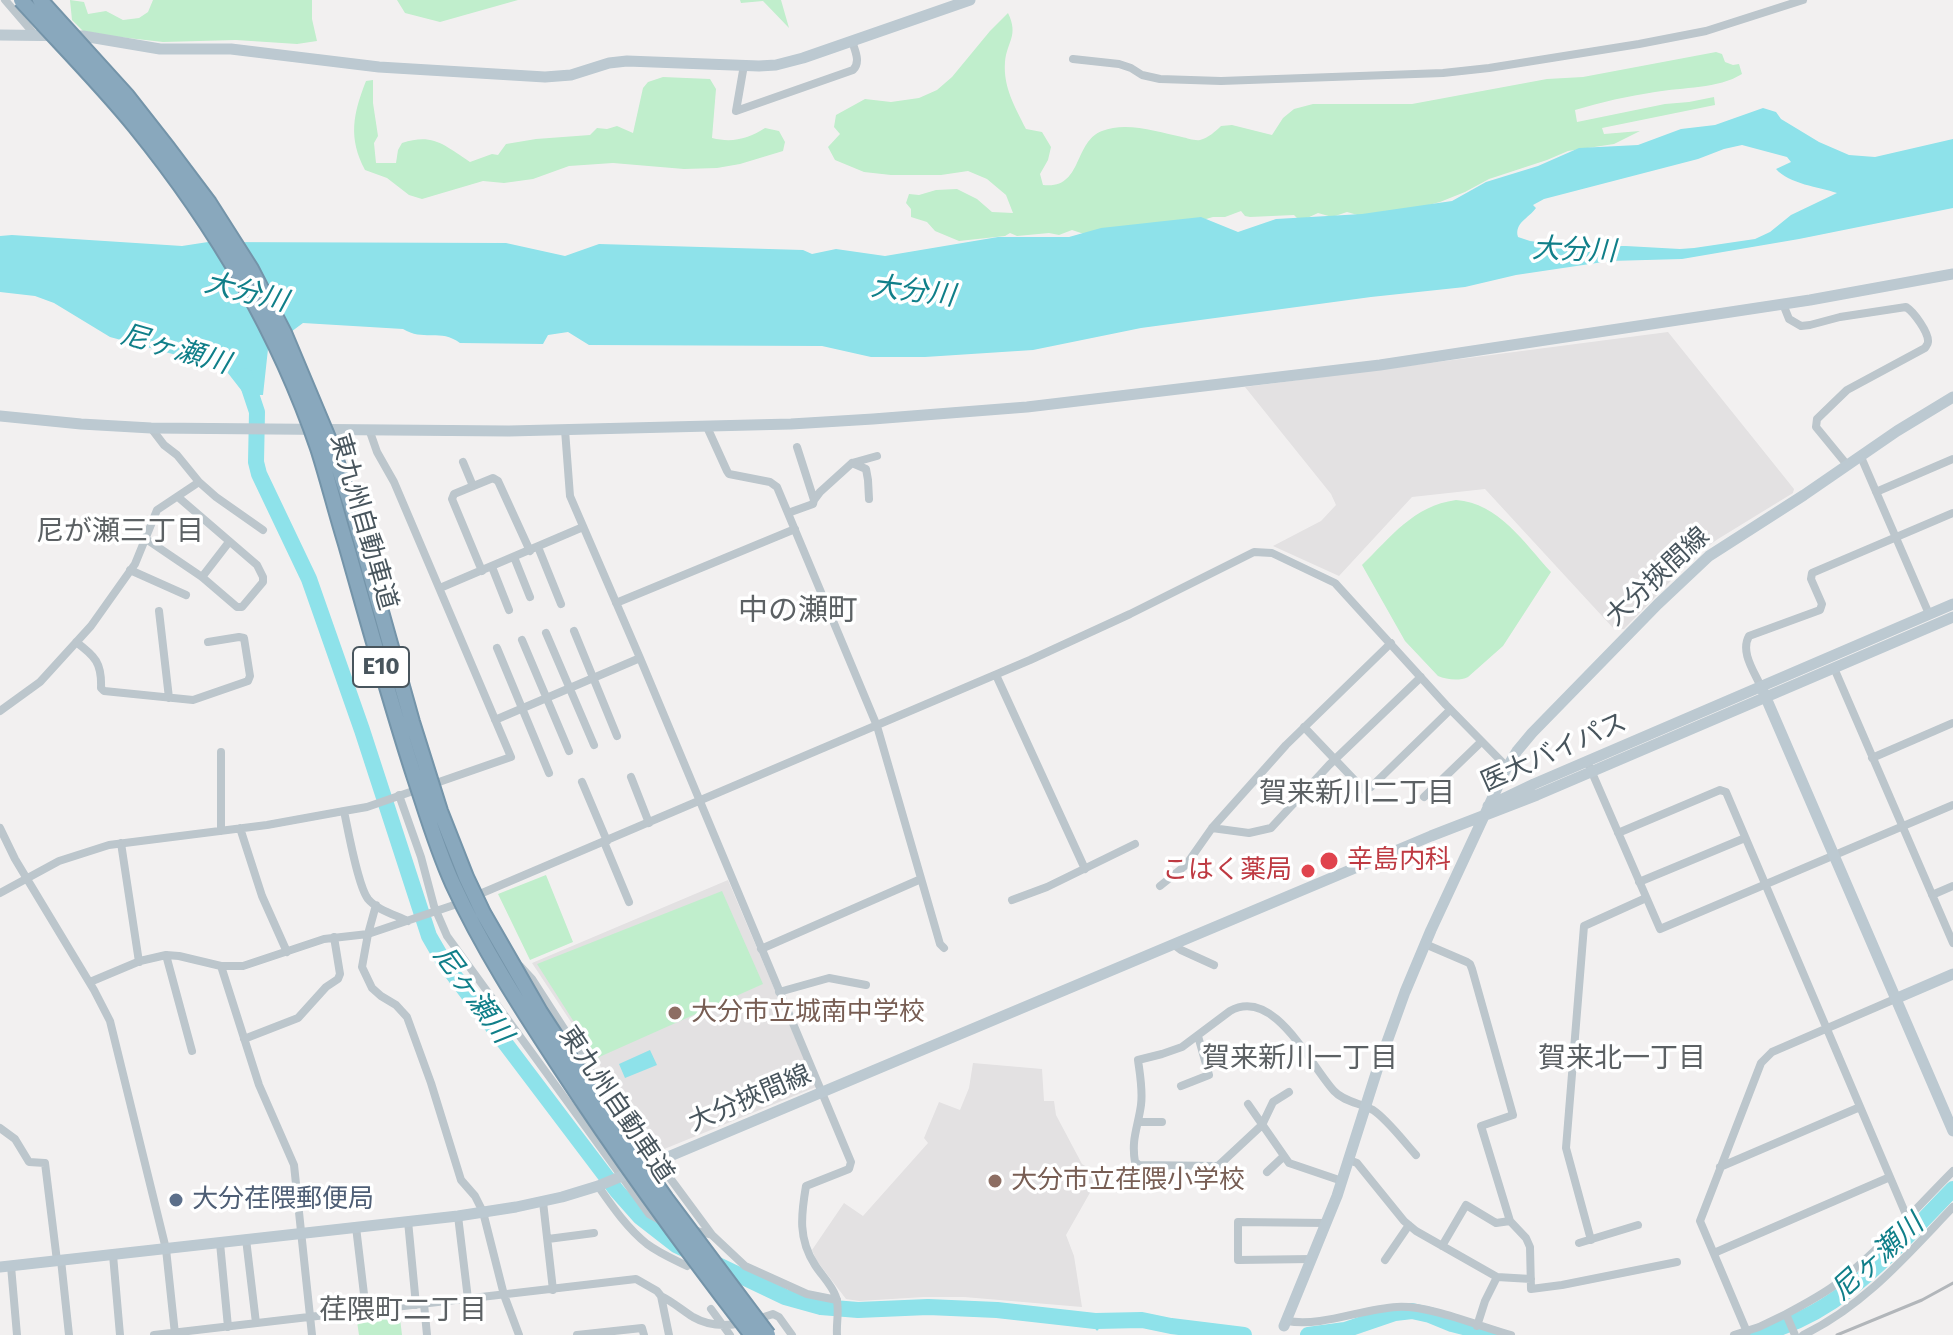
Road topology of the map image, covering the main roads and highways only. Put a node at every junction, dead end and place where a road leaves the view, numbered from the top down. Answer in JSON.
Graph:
{"nodes":[{"id":1,"x":21,"y":0,"type":"edge"},
{"id":2,"x":40,"y":0,"type":"edge"},
{"id":3,"x":752,"y":1335,"type":"edge"},
{"id":4,"x":768,"y":1335,"type":"edge"}],
"edges":[{"from":1,"to":3,"type":"highway","name":"東九州自動車道","number":"E10","bridge":true},
{"from":2,"to":4,"type":"highway","name":"東九州自動車道","number":"E10","bridge":true}]}
